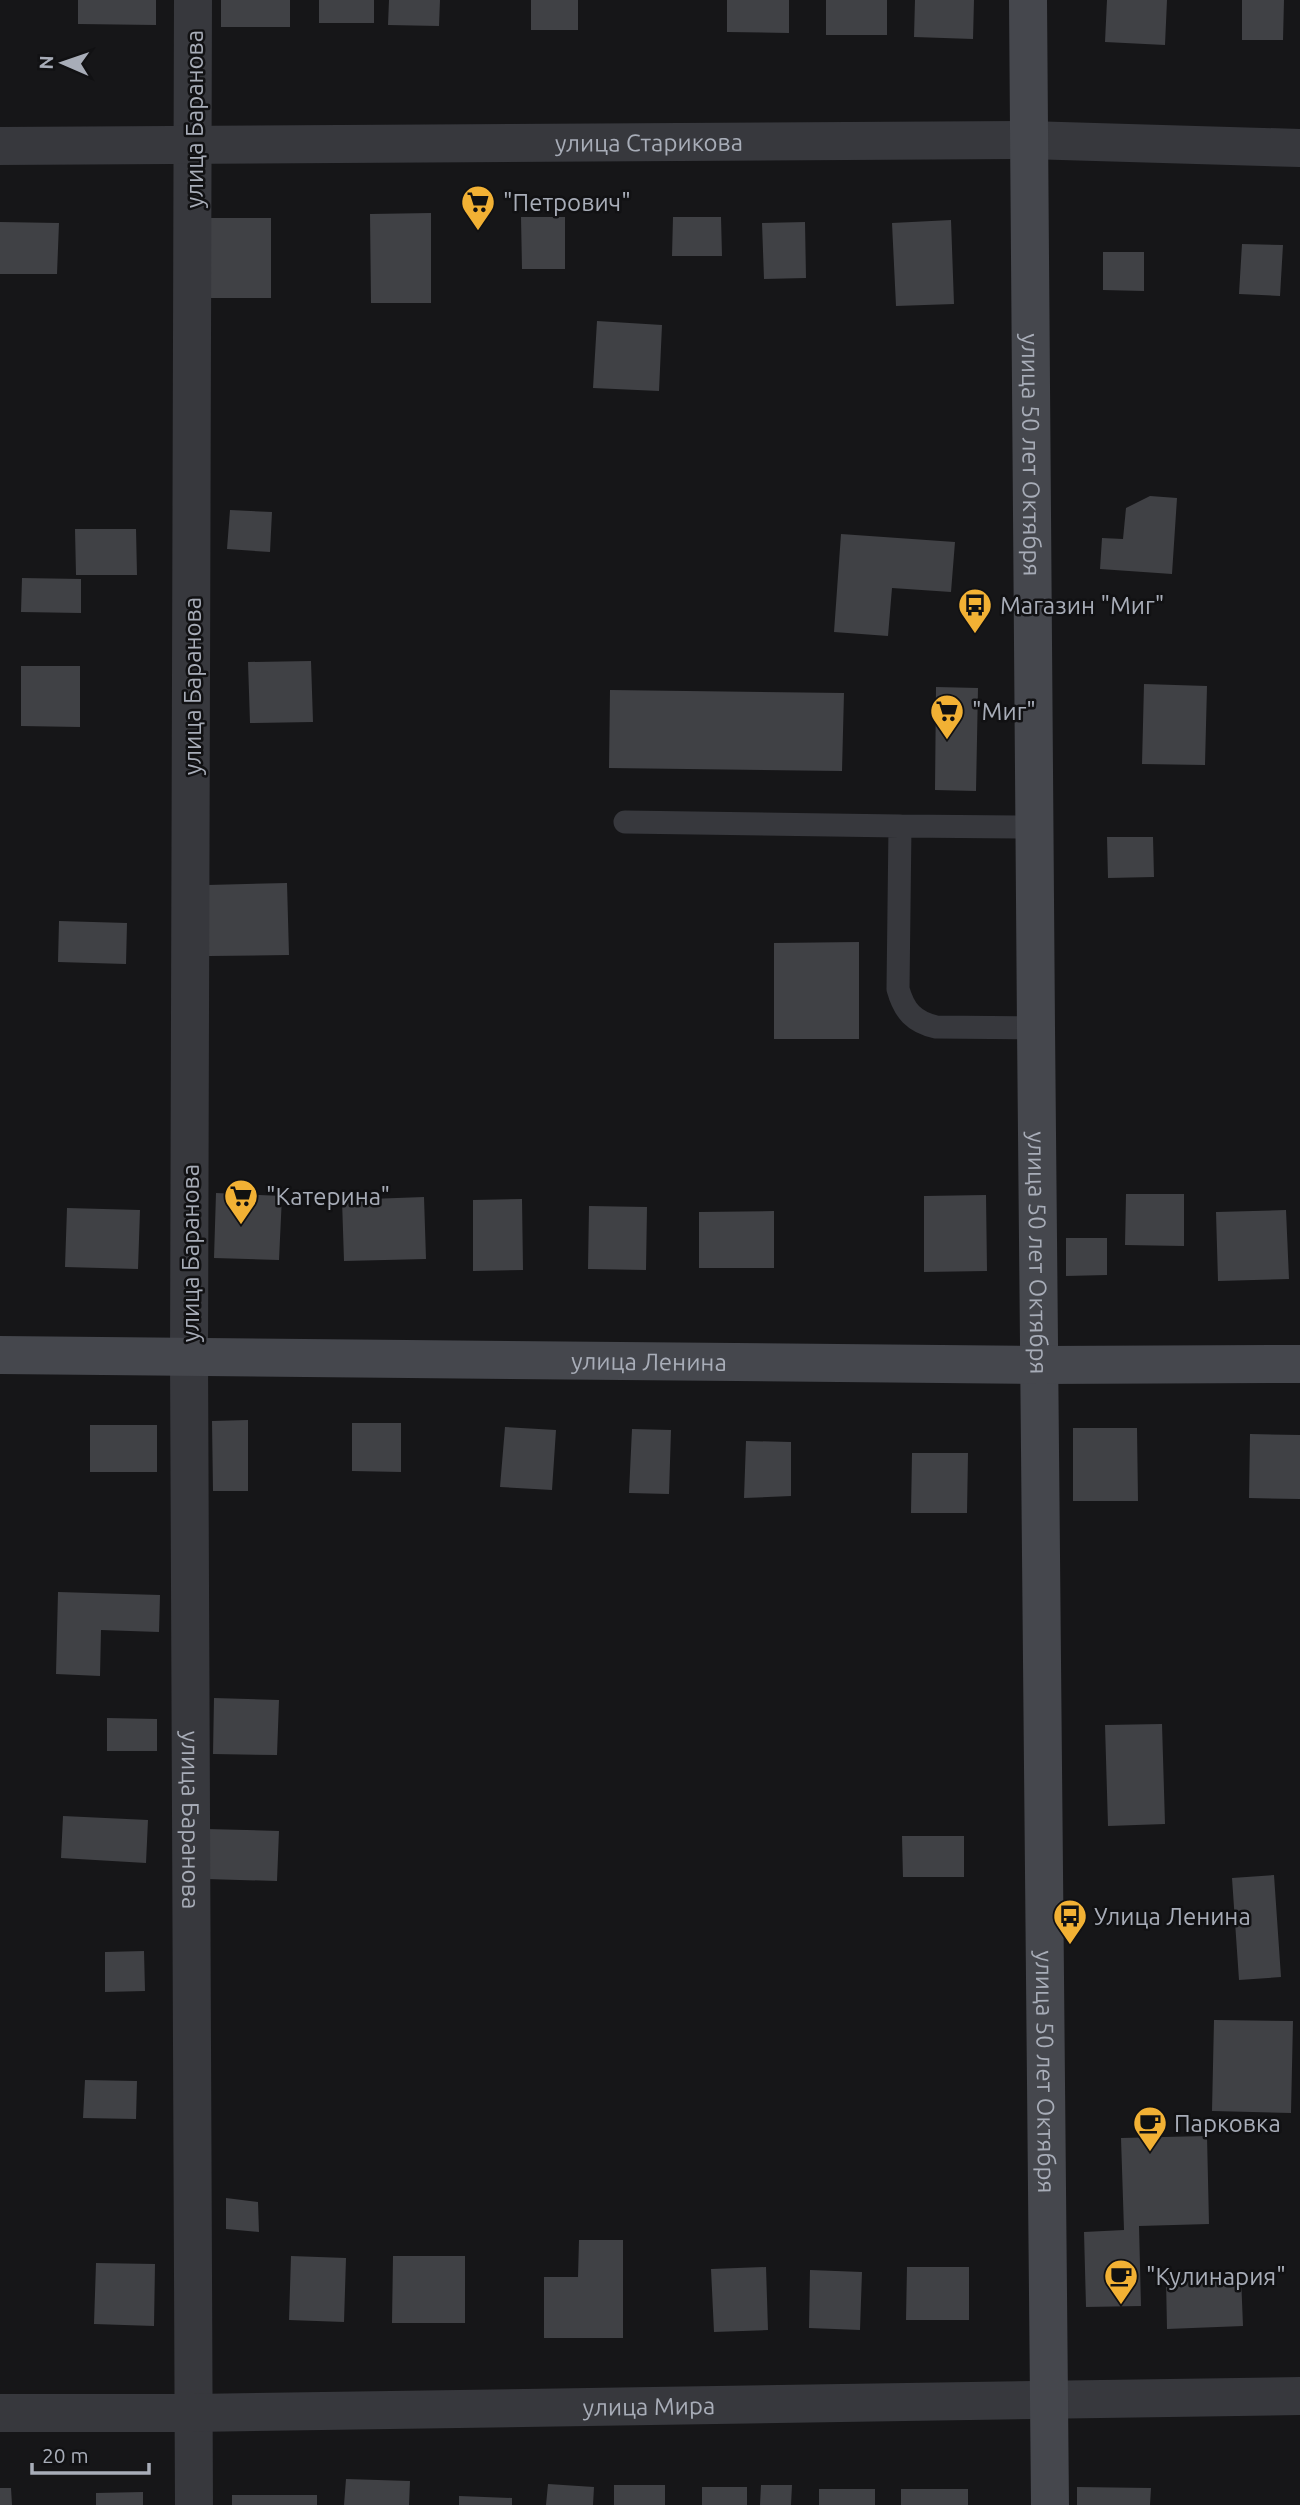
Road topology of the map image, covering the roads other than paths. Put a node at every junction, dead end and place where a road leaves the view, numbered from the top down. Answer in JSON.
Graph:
{"nodes":[{"id":1,"x":193,"y":0,"type":"edge"},
{"id":2,"x":1028,"y":0,"type":"edge"},
{"id":3,"x":1028,"y":140,"type":"junction"},
{"id":4,"x":0,"y":146,"type":"edge"},
{"id":5,"x":194,"y":146,"type":"junction"},
{"id":6,"x":1300,"y":148,"type":"edge"},
{"id":7,"x":625,"y":822,"type":"dead end"},
{"id":8,"x":900,"y":825,"type":"junction"},
{"id":9,"x":1034,"y":827,"type":"junction"},
{"id":10,"x":1036,"y":1028,"type":"junction"},
{"id":11,"x":0,"y":1355,"type":"edge"},
{"id":12,"x":189,"y":1356,"type":"junction"},
{"id":13,"x":1039,"y":1364,"type":"junction"},
{"id":14,"x":1300,"y":1364,"type":"edge"},
{"id":15,"x":1300,"y":2396,"type":"edge"},
{"id":16,"x":1051,"y":2400,"type":"junction"},
{"id":17,"x":0,"y":2413,"type":"edge"},
{"id":18,"x":193,"y":2413,"type":"junction"},
{"id":19,"x":194,"y":2505,"type":"edge"},
{"id":20,"x":1051,"y":2505,"type":"edge"}],
"edges":[{"from":1,"to":5,"type":"street","name":"улица Баранова"},
{"from":2,"to":3,"type":"main road","name":"улица 50 лет Октября"},
{"from":3,"to":5,"type":"street","name":"улица Старикова"},
{"from":3,"to":6,"type":"street","name":"улица Старикова"},
{"from":3,"to":9,"type":"main road","name":"улица 50 лет Октября"},
{"from":4,"to":5,"type":"street","name":"улица Старикова"},
{"from":5,"to":12,"type":"street","name":"улица Баранова"},
{"from":7,"to":8,"type":"lane"},
{"from":8,"to":9,"type":"lane"},
{"from":8,"to":10,"type":"lane"},
{"from":9,"to":10,"type":"main road","name":"улица 50 лет Октября"},
{"from":10,"to":13,"type":"main road","name":"улица 50 лет Октября"},
{"from":11,"to":12,"type":"main road","name":"улица Ленина"},
{"from":12,"to":13,"type":"main road","name":"улица Ленина"},
{"from":12,"to":18,"type":"street","name":"улица Баранова"},
{"from":13,"to":14,"type":"main road","name":"улица Ленина"},
{"from":13,"to":16,"type":"main road","name":"улица 50 лет Октября"},
{"from":15,"to":16,"type":"street","name":"улица Мира"},
{"from":16,"to":18,"type":"street","name":"улица Мира"},
{"from":16,"to":20,"type":"main road","name":"улица 50 лет Октября"},
{"from":17,"to":18,"type":"street","name":"улица Мира"},
{"from":18,"to":19,"type":"street","name":"улица Баранова"}]}
